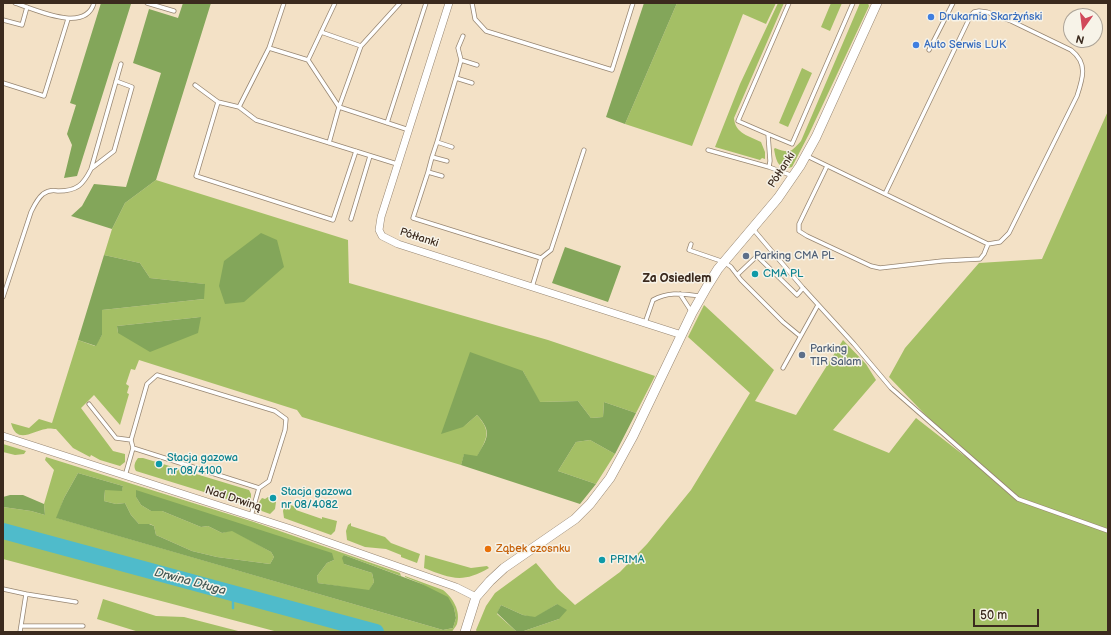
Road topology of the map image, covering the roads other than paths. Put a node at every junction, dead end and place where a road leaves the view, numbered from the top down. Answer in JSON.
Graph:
{"nodes":[{"id":1,"x":15,"y":3,"type":"edge"},
{"id":2,"x":94,"y":3,"type":"edge"},
{"id":3,"x":146,"y":3,"type":"edge"},
{"id":4,"x":284,"y":3,"type":"edge"},
{"id":5,"x":335,"y":3,"type":"edge"},
{"id":6,"x":400,"y":3,"type":"edge"},
{"id":7,"x":426,"y":3,"type":"edge"},
{"id":8,"x":449,"y":3,"type":"edge"},
{"id":9,"x":472,"y":3,"type":"edge"},
{"id":10,"x":633,"y":3,"type":"edge"},
{"id":11,"x":789,"y":3,"type":"edge"},
{"id":12,"x":853,"y":3,"type":"edge"},
{"id":13,"x":877,"y":3,"type":"edge"},
{"id":14,"x":953,"y":3,"type":"edge"},
{"id":15,"x":27,"y":7,"type":"junction"},
{"id":16,"x":174,"y":12,"type":"dead end"},
{"id":17,"x":68,"y":19,"type":"junction"},
{"id":18,"x":3,"y":20,"type":"edge"},
{"id":19,"x":321,"y":32,"type":"junction"},
{"id":20,"x":463,"y":36,"type":"dead end"},
{"id":21,"x":361,"y":46,"type":"junction"},
{"id":22,"x":269,"y":48,"type":"junction"},
{"id":23,"x":929,"y":50,"type":"dead end"},
{"id":24,"x":308,"y":60,"type":"junction"},
{"id":25,"x":461,"y":60,"type":"junction"},
{"id":26,"x":121,"y":64,"type":"dead end"},
{"id":27,"x":477,"y":65,"type":"dead end"},
{"id":28,"x":456,"y":78,"type":"junction"},
{"id":29,"x":116,"y":81,"type":"junction"},
{"id":30,"x":3,"y":83,"type":"edge"},
{"id":31,"x":472,"y":83,"type":"dead end"},
{"id":32,"x":196,"y":85,"type":"dead end"},
{"id":33,"x":218,"y":102,"type":"junction"},
{"id":34,"x":239,"y":107,"type":"junction"},
{"id":35,"x":339,"y":107,"type":"junction"},
{"id":36,"x":388,"y":123,"type":"junction"},
{"id":37,"x":409,"y":130,"type":"junction"},
{"id":38,"x":768,"y":134,"type":"junction"},
{"id":39,"x":437,"y":142,"type":"junction"},
{"id":40,"x":329,"y":143,"type":"junction"},
{"id":41,"x":452,"y":147,"type":"dead end"},
{"id":42,"x":584,"y":150,"type":"dead end"},
{"id":43,"x":708,"y":150,"type":"dead end"},
{"id":44,"x":356,"y":151,"type":"junction"},
{"id":45,"x":370,"y":156,"type":"junction"},
{"id":46,"x":806,"y":156,"type":"junction"},
{"id":47,"x":432,"y":157,"type":"junction"},
{"id":48,"x":447,"y":161,"type":"dead end"},
{"id":49,"x":398,"y":164,"type":"junction"},
{"id":50,"x":827,"y":166,"type":"junction"},
{"id":51,"x":769,"y":167,"type":"junction"},
{"id":52,"x":91,"y":169,"type":"junction"},
{"id":53,"x":428,"y":172,"type":"junction"},
{"id":54,"x":442,"y":176,"type":"dead end"},
{"id":55,"x":794,"y":176,"type":"junction"},
{"id":56,"x":885,"y":194,"type":"junction"},
{"id":57,"x":351,"y":219,"type":"dead end"},
{"id":58,"x":753,"y":228,"type":"junction"},
{"id":59,"x":691,"y":244,"type":"dead end"},
{"id":60,"x":988,"y":244,"type":"junction"},
{"id":61,"x":541,"y":258,"type":"junction"},
{"id":62,"x":724,"y":262,"type":"junction"},
{"id":63,"x":737,"y":275,"type":"junction"},
{"id":64,"x":532,"y":287,"type":"junction"},
{"id":65,"x":803,"y":288,"type":"junction"},
{"id":66,"x":680,"y":294,"type":"junction"},
{"id":67,"x":701,"y":296,"type":"junction"},
{"id":68,"x":3,"y":297,"type":"edge"},
{"id":69,"x":818,"y":305,"type":"junction"},
{"id":70,"x":692,"y":313,"type":"junction"},
{"id":71,"x":645,"y":323,"type":"junction"},
{"id":72,"x":682,"y":335,"type":"junction"},
{"id":73,"x":800,"y":336,"type":"junction"},
{"id":74,"x":783,"y":368,"type":"dead end"},
{"id":75,"x":89,"y":404,"type":"dead end"},
{"id":76,"x":3,"y":436,"type":"edge"},
{"id":77,"x":131,"y":440,"type":"junction"},
{"id":78,"x":133,"y":448,"type":"junction"},
{"id":79,"x":125,"y":476,"type":"junction"},
{"id":80,"x":259,"y":488,"type":"junction"},
{"id":81,"x":250,"y":516,"type":"junction"},
{"id":82,"x":1108,"y":531,"type":"edge"},
{"id":83,"x":3,"y":589,"type":"edge"},
{"id":84,"x":26,"y":594,"type":"junction"},
{"id":85,"x":476,"y":597,"type":"junction"},
{"id":86,"x":76,"y":602,"type":"dead end"},
{"id":87,"x":21,"y":626,"type":"junction"},
{"id":88,"x":83,"y":626,"type":"dead end"},
{"id":89,"x":20,"y":632,"type":"edge"},
{"id":90,"x":465,"y":632,"type":"edge"}],
"edges":[{"from":1,"to":15,"type":"lane"},
{"from":2,"to":17,"type":"lane"},
{"from":3,"to":16,"type":"lane"},
{"from":4,"to":22,"type":"lane"},
{"from":5,"to":19,"type":"lane"},
{"from":6,"to":21,"type":"lane"},
{"from":7,"to":36,"type":"lane"},
{"from":8,"to":37,"type":"street","name":"Półłanki"},
{"from":9,"to":10,"type":"lane"},
{"from":11,"to":38,"type":"lane"},
{"from":12,"to":38,"type":"lane"},
{"from":13,"to":46,"type":"street","name":"Półłanki"},
{"from":14,"to":23,"type":"lane"},
{"from":15,"to":17,"type":"lane"},
{"from":15,"to":18,"type":"lane"},
{"from":17,"to":30,"type":"lane"},
{"from":19,"to":21,"type":"lane"},
{"from":19,"to":24,"type":"lane"},
{"from":20,"to":25,"type":"lane"},
{"from":21,"to":35,"type":"lane"},
{"from":22,"to":24,"type":"lane"},
{"from":22,"to":34,"type":"lane"},
{"from":24,"to":35,"type":"lane"},
{"from":25,"to":27,"type":"lane"},
{"from":25,"to":28,"type":"lane"},
{"from":26,"to":29,"type":"lane"},
{"from":28,"to":31,"type":"lane"},
{"from":28,"to":39,"type":"lane"},
{"from":29,"to":52,"type":"lane"},
{"from":29,"to":52,"type":"lane"},
{"from":32,"to":33,"type":"lane"},
{"from":33,"to":34,"type":"lane"},
{"from":33,"to":44,"type":"lane"},
{"from":34,"to":40,"type":"lane"},
{"from":35,"to":36,"type":"lane"},
{"from":35,"to":40,"type":"lane"},
{"from":36,"to":37,"type":"lane"},
{"from":37,"to":49,"type":"street","name":"Półłanki"},
{"from":38,"to":51,"type":"lane"},
{"from":39,"to":41,"type":"lane"},
{"from":39,"to":47,"type":"lane"},
{"from":40,"to":44,"type":"lane"},
{"from":42,"to":61,"type":"lane"},
{"from":43,"to":51,"type":"lane"},
{"from":44,"to":45,"type":"lane"},
{"from":45,"to":49,"type":"lane"},
{"from":45,"to":57,"type":"lane"},
{"from":46,"to":50,"type":"lane"},
{"from":46,"to":55,"type":"street","name":"Półłanki"},
{"from":47,"to":48,"type":"lane"},
{"from":47,"to":53,"type":"lane"},
{"from":49,"to":64,"type":"street","name":"Półłanki"},
{"from":50,"to":56,"type":"lane"},
{"from":50,"to":60,"type":"lane"},
{"from":51,"to":55,"type":"lane"},
{"from":52,"to":68,"type":"lane"},
{"from":53,"to":54,"type":"lane"},
{"from":53,"to":61,"type":"lane"},
{"from":55,"to":58,"type":"street","name":"Półłanki"},
{"from":56,"to":60,"type":"lane"},
{"from":56,"to":60,"type":"lane"},
{"from":58,"to":62,"type":"street","name":"Półłanki"},
{"from":58,"to":65,"type":"lane"},
{"from":59,"to":62,"type":"lane"},
{"from":61,"to":64,"type":"lane"},
{"from":62,"to":63,"type":"lane"},
{"from":62,"to":67,"type":"street","name":"Półłanki"},
{"from":63,"to":65,"type":"lane"},
{"from":63,"to":73,"type":"lane"},
{"from":64,"to":71,"type":"street","name":"Półłanki"},
{"from":65,"to":69,"type":"lane"},
{"from":66,"to":67,"type":"lane"},
{"from":66,"to":70,"type":"lane"},
{"from":66,"to":71,"type":"lane"},
{"from":67,"to":70,"type":"street","name":"Półłanki"},
{"from":69,"to":73,"type":"lane"},
{"from":69,"to":82,"type":"lane"},
{"from":70,"to":72,"type":"street","name":"Półłanki"},
{"from":71,"to":72,"type":"street","name":"Półłanki"},
{"from":72,"to":85,"type":"street","name":"Półłanki"},
{"from":73,"to":74,"type":"lane"},
{"from":75,"to":77,"type":"lane"},
{"from":76,"to":79,"type":"street","name":"Nad Drwiną"},
{"from":77,"to":78,"type":"lane"},
{"from":77,"to":80,"type":"lane"},
{"from":78,"to":79,"type":"lane"},
{"from":78,"to":80,"type":"lane"},
{"from":79,"to":81,"type":"street","name":"Nad Drwiną"},
{"from":80,"to":81,"type":"lane"},
{"from":81,"to":85,"type":"street","name":"Nad Drwiną"},
{"from":83,"to":84,"type":"lane"},
{"from":84,"to":86,"type":"lane"},
{"from":84,"to":87,"type":"lane"},
{"from":85,"to":90,"type":"street","name":"Półłanki"},
{"from":87,"to":88,"type":"lane"},
{"from":87,"to":89,"type":"lane"}]}
